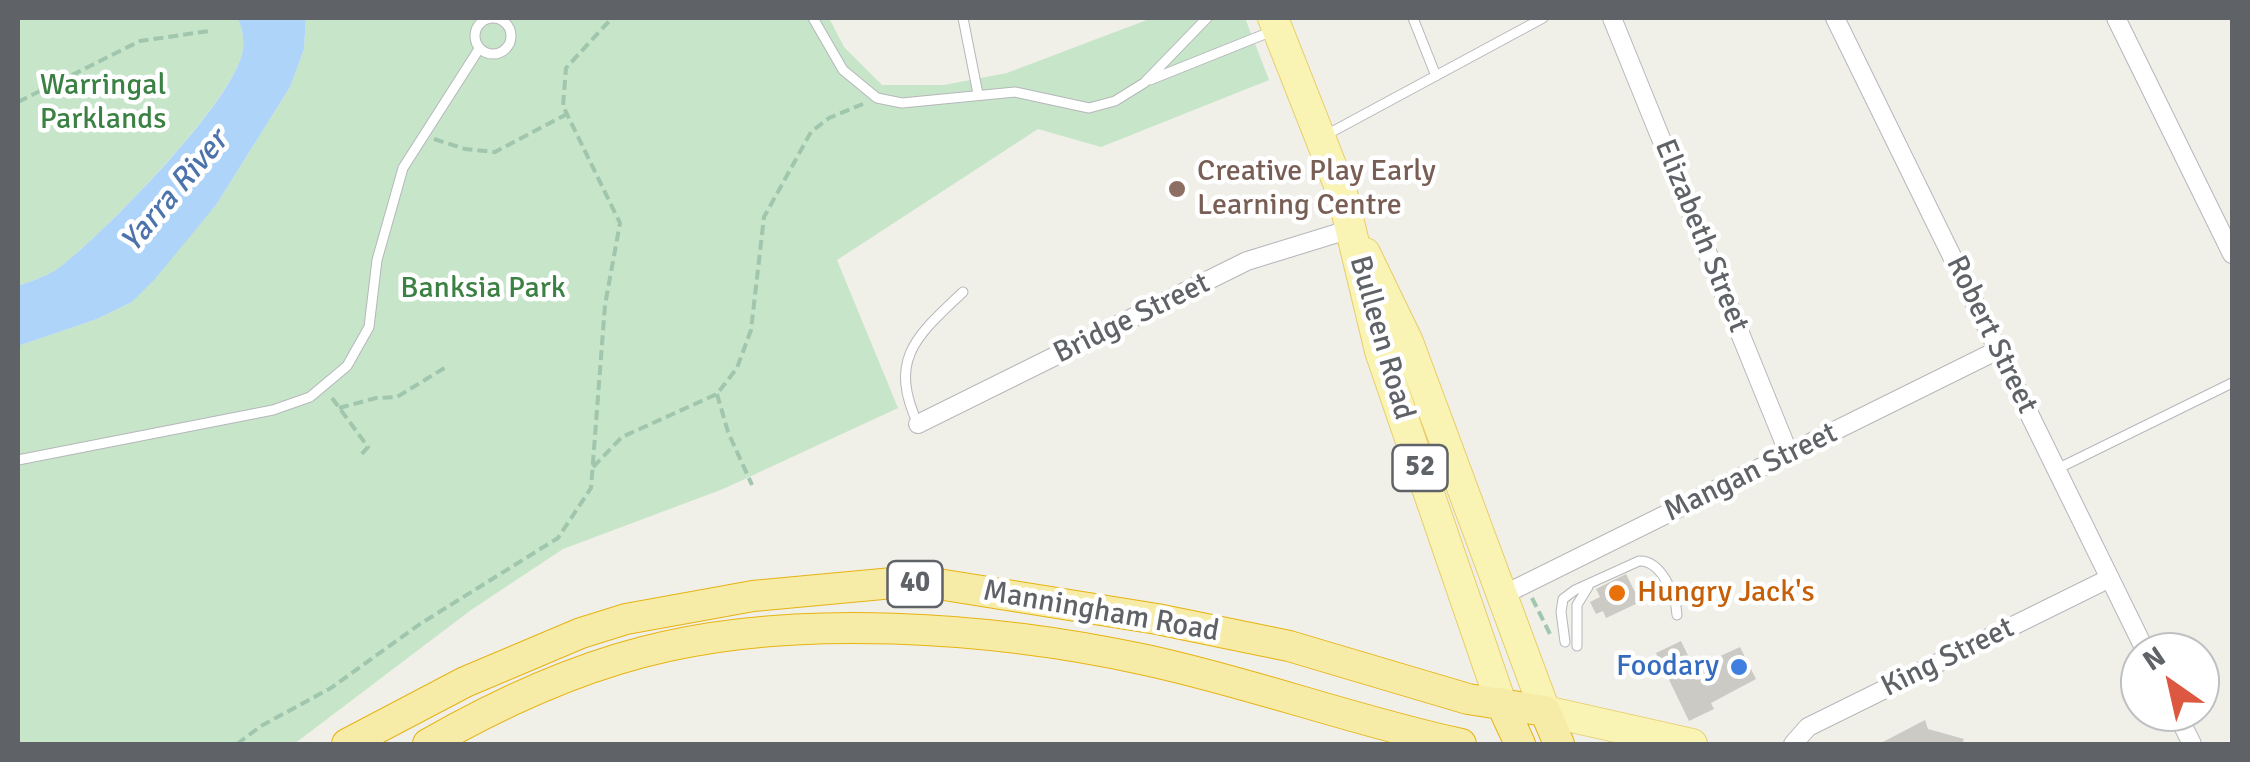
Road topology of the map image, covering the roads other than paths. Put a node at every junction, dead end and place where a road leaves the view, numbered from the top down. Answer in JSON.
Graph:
{"nodes":[{"id":1,"x":470,"y":18,"type":"edge"},
{"id":2,"x":813,"y":18,"type":"edge"},
{"id":3,"x":963,"y":18,"type":"edge"},
{"id":4,"x":1207,"y":18,"type":"edge"},
{"id":5,"x":1413,"y":18,"type":"edge"},
{"id":6,"x":1543,"y":18,"type":"edge"},
{"id":7,"x":1612,"y":18,"type":"edge"},
{"id":8,"x":1835,"y":18,"type":"edge"},
{"id":9,"x":2116,"y":18,"type":"edge"},
{"id":10,"x":508,"y":20,"type":"edge"},
{"id":11,"x":1275,"y":23,"type":"edge"},
{"id":12,"x":478,"y":26,"type":"junction"},
{"id":13,"x":479,"y":48,"type":"junction"},
{"id":14,"x":1436,"y":76,"type":"junction"},
{"id":15,"x":1144,"y":83,"type":"junction"},
{"id":16,"x":978,"y":94,"type":"junction"},
{"id":17,"x":1321,"y":138,"type":"junction"},
{"id":18,"x":1351,"y":229,"type":"junction"},
{"id":19,"x":2232,"y":254,"type":"edge"},
{"id":20,"x":963,"y":292,"type":"dead end"},
{"id":21,"x":1998,"y":350,"type":"junction"},
{"id":22,"x":2232,"y":384,"type":"edge"},
{"id":23,"x":918,"y":424,"type":"joint"},
{"id":24,"x":1789,"y":454,"type":"junction"},
{"id":25,"x":18,"y":460,"type":"edge"},
{"id":26,"x":2056,"y":469,"type":"junction"},
{"id":27,"x":2110,"y":578,"type":"junction"},
{"id":28,"x":1591,"y":584,"type":"junction"},
{"id":29,"x":848,"y":586,"type":"junction"},
{"id":30,"x":1514,"y":590,"type":"junction"},
{"id":31,"x":1678,"y":615,"type":"dead end"},
{"id":32,"x":848,"y":630,"type":"junction"},
{"id":33,"x":2136,"y":632,"type":"edge"},
{"id":34,"x":1560,"y":642,"type":"road end"},
{"id":35,"x":1577,"y":646,"type":"dead end"},
{"id":36,"x":1501,"y":704,"type":"junction"},
{"id":37,"x":1545,"y":710,"type":"junction"},
{"id":38,"x":1449,"y":743,"type":"edge"},
{"id":39,"x":347,"y":744,"type":"edge"},
{"id":40,"x":428,"y":744,"type":"edge"},
{"id":41,"x":1520,"y":744,"type":"edge"},
{"id":42,"x":1559,"y":744,"type":"edge"},
{"id":43,"x":1692,"y":744,"type":"edge"},
{"id":44,"x":1793,"y":744,"type":"edge"}],
"edges":[{"from":1,"to":12,"type":"lane"},
{"from":2,"to":16,"type":"lane"},
{"from":3,"to":16,"type":"lane"},
{"from":4,"to":15,"type":"lane"},
{"from":5,"to":14,"type":"lane"},
{"from":6,"to":14,"type":"lane"},
{"from":7,"to":24,"type":"street","name":"Elizabeth Street"},
{"from":8,"to":21,"type":"street","name":"Robert Street"},
{"from":9,"to":19,"type":"street"},
{"from":10,"to":12,"type":"lane"},
{"from":10,"to":13,"type":"lane"},
{"from":11,"to":15,"type":"lane"},
{"from":11,"to":17,"type":"main road","number":"52"},
{"from":12,"to":13,"type":"lane"},
{"from":13,"to":25,"type":"lane"},
{"from":14,"to":17,"type":"lane"},
{"from":15,"to":16,"type":"lane"},
{"from":17,"to":18,"type":"main road","number":"52"},
{"from":18,"to":23,"type":"street","name":"Bridge Street"},
{"from":18,"to":30,"type":"main road","name":"Bulleen Road","number":"52"},
{"from":18,"to":36,"type":"main road","name":"Bulleen Road","number":"52"},
{"from":20,"to":23,"type":"lane"},
{"from":21,"to":24,"type":"street","name":"Mangan Street"},
{"from":21,"to":26,"type":"street","name":"Robert Street"},
{"from":22,"to":26,"type":"lane"},
{"from":24,"to":30,"type":"street","name":"Mangan Street"},
{"from":26,"to":27,"type":"street","name":"Robert Street"},
{"from":27,"to":33,"type":"street","name":"Robert Street"},
{"from":27,"to":44,"type":"street","name":"King Street"},
{"from":28,"to":31,"type":"lane"},
{"from":28,"to":34,"type":"lane"},
{"from":28,"to":35,"type":"lane"},
{"from":29,"to":32,"type":"highway"},
{"from":29,"to":36,"type":"highway","name":"Manningham Road","number":"40"},
{"from":29,"to":39,"type":"highway","name":"Manningham Road","number":"40"},
{"from":30,"to":37,"type":"main road","name":"Bulleen Road","number":"52"},
{"from":32,"to":38,"type":"highway","name":"Manningham Road","number":"40"},
{"from":32,"to":40,"type":"highway","name":"Manningham Road","number":"40"},
{"from":36,"to":37,"type":"highway","name":"Manningham Road","number":"40"},
{"from":36,"to":41,"type":"highway","name":"Bulleen Road","number":"52"},
{"from":37,"to":42,"type":"highway","name":"Bulleen Road","number":"52"},
{"from":37,"to":43,"type":"main road","name":"Manningham Road","number":"40"}]}
